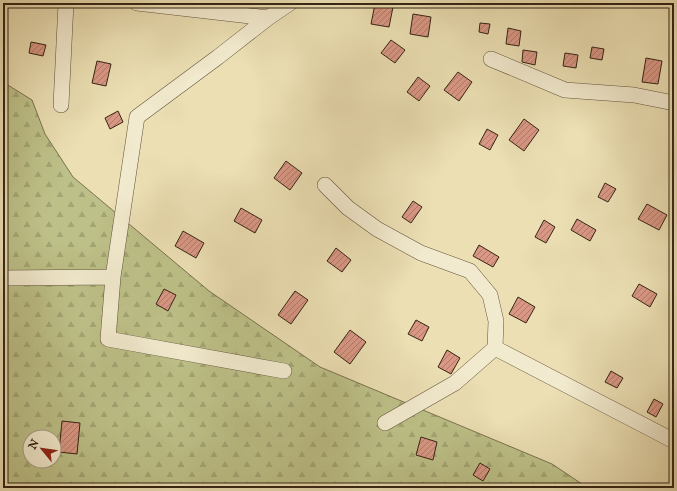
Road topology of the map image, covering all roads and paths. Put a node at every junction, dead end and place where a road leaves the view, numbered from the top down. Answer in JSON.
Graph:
{"nodes":[{"id":1,"x":66,"y":3,"type":"edge"},
{"id":2,"x":137,"y":3,"type":"edge"},
{"id":3,"x":290,"y":3,"type":"edge"},
{"id":4,"x":268,"y":18,"type":"junction"},
{"id":5,"x":491,"y":59,"type":"dead end"},
{"id":6,"x":674,"y":103,"type":"edge"},
{"id":7,"x":61,"y":105,"type":"dead end"},
{"id":8,"x":325,"y":185,"type":"dead end"},
{"id":9,"x":113,"y":277,"type":"junction"},
{"id":10,"x":3,"y":278,"type":"edge"},
{"id":11,"x":495,"y":348,"type":"junction"},
{"id":12,"x":284,"y":371,"type":"dead end"},
{"id":13,"x":385,"y":422,"type":"dead end"},
{"id":14,"x":674,"y":441,"type":"edge"}],
"edges":[{"from":1,"to":7,"type":"street"},
{"from":2,"to":4,"type":"street"},
{"from":3,"to":4,"type":"street"},
{"from":4,"to":9,"type":"street"},
{"from":5,"to":6,"type":"street"},
{"from":8,"to":11,"type":"street"},
{"from":9,"to":10,"type":"street"},
{"from":9,"to":12,"type":"street"},
{"from":11,"to":13,"type":"street"},
{"from":11,"to":14,"type":"street"}]}
